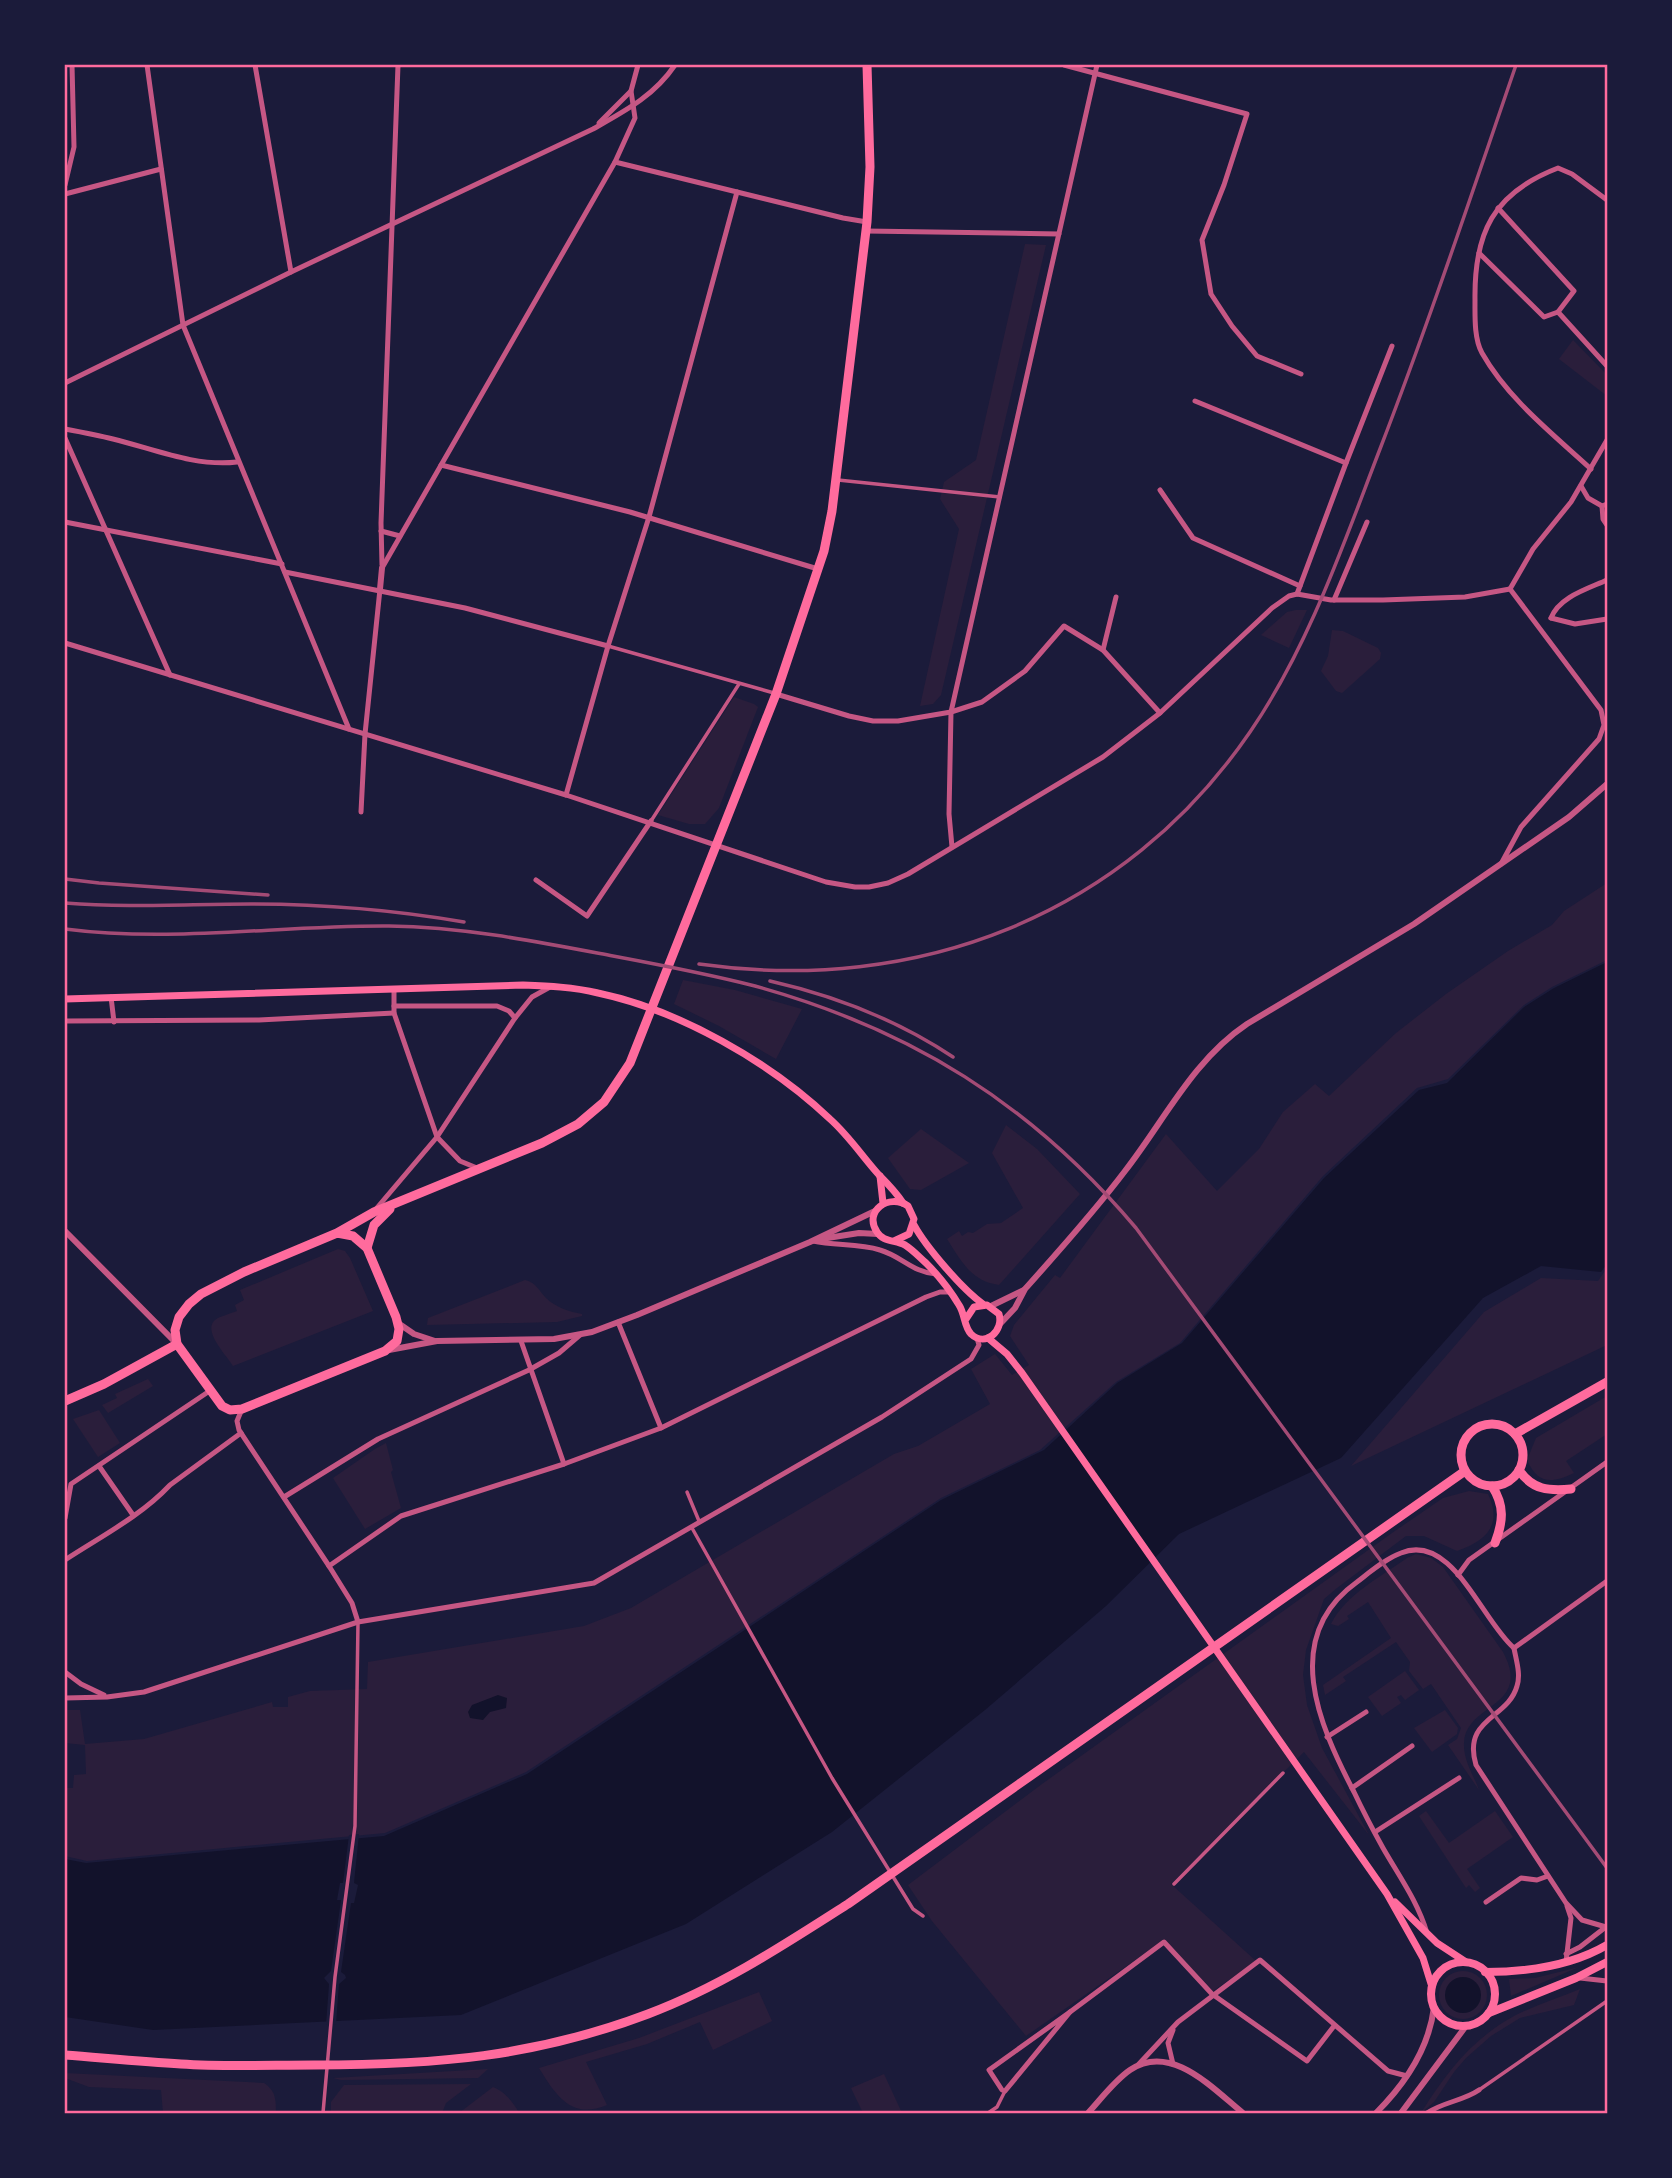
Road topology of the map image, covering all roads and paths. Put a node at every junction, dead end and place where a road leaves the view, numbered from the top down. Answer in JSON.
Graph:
{"nodes":[{"id":1,"x":72,"y":65,"type":"edge"},
{"id":2,"x":147,"y":65,"type":"edge"},
{"id":3,"x":256,"y":65,"type":"edge"},
{"id":4,"x":398,"y":65,"type":"edge"},
{"id":5,"x":638,"y":65,"type":"edge"},
{"id":6,"x":675,"y":65,"type":"edge"},
{"id":7,"x":867,"y":65,"type":"edge"},
{"id":8,"x":1063,"y":65,"type":"edge"},
{"id":9,"x":1097,"y":65,"type":"edge"},
{"id":10,"x":1095,"y":72,"type":"junction"},
{"id":11,"x":631,"y":91,"type":"junction"},
{"id":12,"x":634,"y":106,"type":"junction"},
{"id":13,"x":593,"y":129,"type":"junction"},
{"id":14,"x":615,"y":162,"type":"junction"},
{"id":15,"x":161,"y":169,"type":"junction"},
{"id":16,"x":65,"y":186,"type":"edge"},
{"id":17,"x":737,"y":192,"type":"junction"},
{"id":18,"x":65,"y":194,"type":"edge"},
{"id":19,"x":1607,"y":200,"type":"edge"},
{"id":20,"x":1498,"y":208,"type":"junction"},
{"id":21,"x":392,"y":224,"type":"junction"},
{"id":22,"x":866,"y":227,"type":"junction"},
{"id":23,"x":1059,"y":234,"type":"junction"},
{"id":24,"x":1479,"y":253,"type":"junction"},
{"id":25,"x":291,"y":272,"type":"junction"},
{"id":26,"x":1558,"y":312,"type":"junction"},
{"id":27,"x":183,"y":325,"type":"junction"},
{"id":28,"x":1392,"y":346,"type":"dead end"},
{"id":29,"x":1607,"y":366,"type":"edge"},
{"id":30,"x":1301,"y":374,"type":"dead end"},
{"id":31,"x":65,"y":383,"type":"edge"},
{"id":32,"x":1195,"y":401,"type":"dead end"},
{"id":33,"x":65,"y":429,"type":"edge"},
{"id":34,"x":65,"y":438,"type":"edge"},
{"id":35,"x":1607,"y":440,"type":"edge"},
{"id":36,"x":237,"y":462,"type":"junction"},
{"id":37,"x":1346,"y":463,"type":"junction"},
{"id":38,"x":441,"y":465,"type":"junction"},
{"id":39,"x":1591,"y":469,"type":"junction"},
{"id":40,"x":836,"y":480,"type":"junction"},
{"id":41,"x":1581,"y":486,"type":"junction"},
{"id":42,"x":1160,"y":490,"type":"dead end"},
{"id":43,"x":1000,"y":497,"type":"junction"},
{"id":44,"x":1604,"y":505,"type":"edge"},
{"id":45,"x":649,"y":517,"type":"junction"},
{"id":46,"x":65,"y":522,"type":"edge"},
{"id":47,"x":1367,"y":522,"type":"dead end"},
{"id":48,"x":1607,"y":525,"type":"edge"},
{"id":49,"x":105,"y":529,"type":"junction"},
{"id":50,"x":381,"y":531,"type":"junction"},
{"id":51,"x":400,"y":536,"type":"junction"},
{"id":52,"x":282,"y":564,"type":"junction"},
{"id":53,"x":382,"y":568,"type":"junction"},
{"id":54,"x":818,"y":569,"type":"junction"},
{"id":55,"x":285,"y":572,"type":"junction"},
{"id":56,"x":1607,"y":580,"type":"edge"},
{"id":57,"x":1300,"y":586,"type":"junction"},
{"id":58,"x":380,"y":589,"type":"junction"},
{"id":59,"x":1510,"y":589,"type":"junction"},
{"id":60,"x":1297,"y":594,"type":"junction"},
{"id":61,"x":1116,"y":597,"type":"dead end"},
{"id":62,"x":1334,"y":600,"type":"junction"},
{"id":63,"x":1551,"y":618,"type":"junction"},
{"id":64,"x":1607,"y":619,"type":"edge"},
{"id":65,"x":1534,"y":623,"type":"junction"},
{"id":66,"x":65,"y":643,"type":"edge"},
{"id":67,"x":608,"y":646,"type":"junction"},
{"id":68,"x":1103,"y":650,"type":"junction"},
{"id":69,"x":170,"y":676,"type":"junction"},
{"id":70,"x":739,"y":684,"type":"junction"},
{"id":71,"x":776,"y":694,"type":"junction"},
{"id":72,"x":951,"y":712,"type":"junction"},
{"id":73,"x":1160,"y":713,"type":"junction"},
{"id":74,"x":349,"y":729,"type":"junction"},
{"id":75,"x":365,"y":734,"type":"junction"},
{"id":76,"x":1607,"y":784,"type":"edge"},
{"id":77,"x":566,"y":795,"type":"junction"},
{"id":78,"x":361,"y":812,"type":"dead end"},
{"id":79,"x":650,"y":821,"type":"junction"},
{"id":80,"x":718,"y":844,"type":"junction"},
{"id":81,"x":952,"y":847,"type":"junction"},
{"id":82,"x":1501,"y":863,"type":"junction"},
{"id":83,"x":536,"y":880,"type":"dead end"},
{"id":84,"x":552,"y":986,"type":"junction"},
{"id":85,"x":394,"y":989,"type":"junction"},
{"id":86,"x":111,"y":997,"type":"junction"},
{"id":87,"x":65,"y":999,"type":"edge"},
{"id":88,"x":394,"y":1006,"type":"junction"},
{"id":89,"x":394,"y":1013,"type":"junction"},
{"id":90,"x":515,"y":1018,"type":"junction"},
{"id":91,"x":65,"y":1021,"type":"edge"},
{"id":92,"x":114,"y":1022,"type":"junction"},
{"id":93,"x":437,"y":1137,"type":"junction"},
{"id":94,"x":483,"y":1169,"type":"junction"},
{"id":95,"x":880,"y":1175,"type":"junction"},
{"id":96,"x":883,"y":1203,"type":"junction"},
{"id":97,"x":904,"y":1203,"type":"junction"},
{"id":98,"x":394,"y":1206,"type":"junction"},
{"id":99,"x":374,"y":1212,"type":"junction"},
{"id":100,"x":876,"y":1212,"type":"junction"},
{"id":101,"x":914,"y":1225,"type":"junction"},
{"id":102,"x":65,"y":1231,"type":"edge"},
{"id":103,"x":337,"y":1233,"type":"junction"},
{"id":104,"x":879,"y":1235,"type":"junction"},
{"id":105,"x":813,"y":1241,"type":"junction"},
{"id":106,"x":894,"y":1241,"type":"junction"},
{"id":107,"x":367,"y":1248,"type":"junction"},
{"id":108,"x":887,"y":1252,"type":"junction"},
{"id":109,"x":936,"y":1274,"type":"junction"},
{"id":110,"x":1026,"y":1289,"type":"junction"},
{"id":111,"x":950,"y":1292,"type":"junction"},
{"id":112,"x":987,"y":1305,"type":"junction"},
{"id":113,"x":966,"y":1319,"type":"junction"},
{"id":114,"x":618,"y":1322,"type":"junction"},
{"id":115,"x":398,"y":1324,"type":"junction"},
{"id":116,"x":999,"y":1328,"type":"junction"},
{"id":117,"x":580,"y":1335,"type":"junction"},
{"id":118,"x":977,"y":1338,"type":"junction"},
{"id":119,"x":989,"y":1338,"type":"junction"},
{"id":120,"x":437,"y":1341,"type":"junction"},
{"id":121,"x":521,"y":1341,"type":"junction"},
{"id":122,"x":177,"y":1344,"type":"junction"},
{"id":123,"x":385,"y":1351,"type":"junction"},
{"id":124,"x":1007,"y":1354,"type":"junction"},
{"id":125,"x":529,"y":1370,"type":"junction"},
{"id":126,"x":1607,"y":1382,"type":"edge"},
{"id":127,"x":211,"y":1390,"type":"junction"},
{"id":128,"x":65,"y":1401,"type":"edge"},
{"id":129,"x":242,"y":1409,"type":"junction"},
{"id":130,"x":662,"y":1428,"type":"junction"},
{"id":131,"x":240,"y":1432,"type":"junction"},
{"id":132,"x":1515,"y":1434,"type":"junction"},
{"id":133,"x":1607,"y":1462,"type":"edge"},
{"id":134,"x":564,"y":1464,"type":"junction"},
{"id":135,"x":99,"y":1466,"type":"junction"},
{"id":136,"x":1519,"y":1470,"type":"junction"},
{"id":137,"x":1465,"y":1471,"type":"junction"},
{"id":138,"x":1492,"y":1486,"type":"junction"},
{"id":139,"x":1571,"y":1489,"type":"junction"},
{"id":140,"x":687,"y":1492,"type":"dead end"},
{"id":141,"x":284,"y":1497,"type":"junction"},
{"id":142,"x":133,"y":1515,"type":"junction"},
{"id":143,"x":65,"y":1518,"type":"edge"},
{"id":144,"x":699,"y":1521,"type":"junction"},
{"id":145,"x":691,"y":1526,"type":"junction"},
{"id":146,"x":1495,"y":1543,"type":"junction"},
{"id":147,"x":65,"y":1560,"type":"edge"},
{"id":148,"x":329,"y":1566,"type":"junction"},
{"id":149,"x":1458,"y":1575,"type":"junction"},
{"id":150,"x":1607,"y":1581,"type":"edge"},
{"id":151,"x":359,"y":1622,"type":"junction"},
{"id":152,"x":1514,"y":1648,"type":"junction"},
{"id":153,"x":65,"y":1672,"type":"edge"},
{"id":154,"x":107,"y":1697,"type":"junction"},
{"id":155,"x":65,"y":1698,"type":"edge"},
{"id":156,"x":1366,"y":1712,"type":"dead end"},
{"id":157,"x":1327,"y":1737,"type":"junction"},
{"id":158,"x":1412,"y":1746,"type":"dead end"},
{"id":159,"x":1283,"y":1773,"type":"dead end"},
{"id":160,"x":1459,"y":1778,"type":"dead end"},
{"id":161,"x":1352,"y":1788,"type":"junction"},
{"id":162,"x":1375,"y":1832,"type":"junction"},
{"id":163,"x":1548,"y":1877,"type":"junction"},
{"id":164,"x":1174,"y":1884,"type":"dead end"},
{"id":165,"x":1387,"y":1894,"type":"junction"},
{"id":166,"x":1486,"y":1902,"type":"dead end"},
{"id":167,"x":1566,"y":1903,"type":"junction"},
{"id":168,"x":923,"y":1916,"type":"dead end"},
{"id":169,"x":1607,"y":1927,"type":"edge"},
{"id":170,"x":1427,"y":1933,"type":"junction"},
{"id":171,"x":1607,"y":1945,"type":"edge"},
{"id":172,"x":1566,"y":1958,"type":"junction"},
{"id":173,"x":1466,"y":1962,"type":"junction"},
{"id":174,"x":1607,"y":1962,"type":"edge"},
{"id":175,"x":1485,"y":1972,"type":"junction"},
{"id":176,"x":1576,"y":1978,"type":"junction"},
{"id":177,"x":1607,"y":1981,"type":"edge"},
{"id":178,"x":1432,"y":1987,"type":"junction"},
{"id":179,"x":1212,"y":1994,"type":"junction"},
{"id":180,"x":1607,"y":2001,"type":"edge"},
{"id":181,"x":1434,"y":2007,"type":"junction"},
{"id":182,"x":1070,"y":2012,"type":"junction"},
{"id":183,"x":1489,"y":2013,"type":"junction"},
{"id":184,"x":1178,"y":2022,"type":"junction"},
{"id":185,"x":1334,"y":2026,"type":"junction"},
{"id":186,"x":1466,"y":2026,"type":"junction"},
{"id":187,"x":65,"y":2055,"type":"edge"},
{"id":188,"x":1173,"y":2064,"type":"junction"},
{"id":189,"x":1138,"y":2066,"type":"junction"},
{"id":190,"x":1407,"y":2076,"type":"junction"},
{"id":191,"x":1479,"y":2090,"type":"joint"},
{"id":192,"x":1005,"y":2091,"type":"junction"},
{"id":193,"x":323,"y":2113,"type":"edge"},
{"id":194,"x":988,"y":2113,"type":"edge"},
{"id":195,"x":1088,"y":2113,"type":"edge"},
{"id":196,"x":1243,"y":2113,"type":"edge"},
{"id":197,"x":1378,"y":2113,"type":"edge"},
{"id":198,"x":1401,"y":2113,"type":"edge"},
{"id":199,"x":1427,"y":2113,"type":"edge"}],
"edges":[{"from":1,"to":16,"type":"street"},
{"from":2,"to":15,"type":"street"},
{"from":3,"to":25,"type":"street"},
{"from":4,"to":21,"type":"street"},
{"from":5,"to":11,"type":"street"},
{"from":6,"to":12,"type":"street"},
{"from":7,"to":22,"type":"highway"},
{"from":8,"to":10,"type":"street"},
{"from":9,"to":10,"type":"street"},
{"from":10,"to":23,"type":"street"},
{"from":10,"to":30,"type":"street"},
{"from":11,"to":12,"type":"street"},
{"from":11,"to":13,"type":"street"},
{"from":12,"to":13,"type":"street"},
{"from":12,"to":14,"type":"street"},
{"from":13,"to":21,"type":"street"},
{"from":14,"to":17,"type":"street"},
{"from":14,"to":38,"type":"street"},
{"from":15,"to":18,"type":"street"},
{"from":15,"to":27,"type":"street"},
{"from":17,"to":22,"type":"street"},
{"from":17,"to":45,"type":"street"},
{"from":19,"to":20,"type":"street"},
{"from":20,"to":24,"type":"street"},
{"from":20,"to":26,"type":"street"},
{"from":21,"to":25,"type":"street"},
{"from":21,"to":50,"type":"street"},
{"from":22,"to":23,"type":"street"},
{"from":22,"to":40,"type":"highway"},
{"from":23,"to":43,"type":"street"},
{"from":24,"to":26,"type":"street"},
{"from":24,"to":39,"type":"street"},
{"from":25,"to":27,"type":"street"},
{"from":26,"to":29,"type":"street"},
{"from":27,"to":31,"type":"street"},
{"from":27,"to":36,"type":"street"},
{"from":28,"to":37,"type":"street"},
{"from":32,"to":37,"type":"street"},
{"from":33,"to":36,"type":"street"},
{"from":34,"to":49,"type":"street"},
{"from":35,"to":39,"type":"street"},
{"from":36,"to":52,"type":"street"},
{"from":37,"to":57,"type":"street"},
{"from":38,"to":45,"type":"street"},
{"from":38,"to":51,"type":"street"},
{"from":39,"to":41,"type":"street"},
{"from":40,"to":43,"type":"street"},
{"from":40,"to":54,"type":"highway"},
{"from":41,"to":44,"type":"street"},
{"from":41,"to":59,"type":"street"},
{"from":42,"to":57,"type":"street"},
{"from":43,"to":72,"type":"street"},
{"from":44,"to":48,"type":"street"},
{"from":45,"to":54,"type":"street"},
{"from":45,"to":67,"type":"street"},
{"from":46,"to":49,"type":"street"},
{"from":47,"to":62,"type":"street"},
{"from":49,"to":52,"type":"street"},
{"from":49,"to":69,"type":"street"},
{"from":50,"to":51,"type":"street"},
{"from":50,"to":53,"type":"street"},
{"from":51,"to":53,"type":"street"},
{"from":52,"to":55,"type":"street"},
{"from":53,"to":58,"type":"street"},
{"from":54,"to":71,"type":"highway"},
{"from":55,"to":58,"type":"street"},
{"from":55,"to":74,"type":"street"},
{"from":56,"to":63,"type":"street"},
{"from":57,"to":60,"type":"street"},
{"from":58,"to":67,"type":"street"},
{"from":58,"to":75,"type":"street"},
{"from":59,"to":62,"type":"street"},
{"from":59,"to":65,"type":"street"},
{"from":60,"to":62,"type":"street"},
{"from":60,"to":73,"type":"street"},
{"from":61,"to":68,"type":"street"},
{"from":63,"to":64,"type":"street"},
{"from":63,"to":65,"type":"street"},
{"from":65,"to":82,"type":"street"},
{"from":66,"to":69,"type":"street"},
{"from":67,"to":70,"type":"street"},
{"from":67,"to":77,"type":"street"},
{"from":68,"to":72,"type":"street"},
{"from":68,"to":73,"type":"street"},
{"from":69,"to":74,"type":"street"},
{"from":70,"to":71,"type":"street"},
{"from":70,"to":79,"type":"street"},
{"from":71,"to":72,"type":"street"},
{"from":71,"to":80,"type":"highway"},
{"from":72,"to":81,"type":"street"},
{"from":73,"to":81,"type":"street"},
{"from":74,"to":75,"type":"street"},
{"from":75,"to":77,"type":"street"},
{"from":75,"to":78,"type":"street"},
{"from":76,"to":82,"type":"street"},
{"from":77,"to":79,"type":"street"},
{"from":79,"to":80,"type":"street"},
{"from":79,"to":83,"type":"street"},
{"from":80,"to":81,"type":"street"},
{"from":80,"to":94,"type":"highway"},
{"from":82,"to":110,"type":"street"},
{"from":84,"to":85,"type":"main road"},
{"from":84,"to":90,"type":"street"},
{"from":84,"to":95,"type":"main road"},
{"from":85,"to":86,"type":"main road"},
{"from":85,"to":88,"type":"street"},
{"from":86,"to":87,"type":"main road"},
{"from":86,"to":92,"type":"street"},
{"from":88,"to":89,"type":"street"},
{"from":88,"to":90,"type":"street"},
{"from":89,"to":92,"type":"street"},
{"from":89,"to":93,"type":"street"},
{"from":90,"to":93,"type":"street"},
{"from":91,"to":92,"type":"street"},
{"from":93,"to":94,"type":"street"},
{"from":93,"to":99,"type":"street"},
{"from":94,"to":98,"type":"highway"},
{"from":95,"to":96,"type":"main road"},
{"from":95,"to":97,"type":"main road"},
{"from":96,"to":97,"type":"main road"},
{"from":96,"to":100,"type":"main road"},
{"from":97,"to":101,"type":"main road"},
{"from":98,"to":99,"type":"highway"},
{"from":98,"to":107,"type":"highway"},
{"from":99,"to":103,"type":"highway"},
{"from":100,"to":104,"type":"main road"},
{"from":100,"to":105,"type":"street"},
{"from":101,"to":106,"type":"main road"},
{"from":101,"to":112,"type":"main road"},
{"from":102,"to":122,"type":"street"},
{"from":103,"to":107,"type":"highway"},
{"from":103,"to":122,"type":"highway"},
{"from":104,"to":105,"type":"street"},
{"from":104,"to":106,"type":"main road"},
{"from":104,"to":108,"type":"street"},
{"from":105,"to":108,"type":"street"},
{"from":105,"to":114,"type":"street"},
{"from":106,"to":109,"type":"main road"},
{"from":107,"to":115,"type":"highway"},
{"from":108,"to":109,"type":"street"},
{"from":109,"to":111,"type":"main road"},
{"from":110,"to":112,"type":"street"},
{"from":110,"to":116,"type":"street"},
{"from":111,"to":113,"type":"main road"},
{"from":111,"to":130,"type":"street"},
{"from":112,"to":113,"type":"main road"},
{"from":112,"to":116,"type":"main road"},
{"from":113,"to":118,"type":"main road"},
{"from":114,"to":117,"type":"street"},
{"from":114,"to":130,"type":"street"},
{"from":115,"to":120,"type":"street"},
{"from":115,"to":123,"type":"highway"},
{"from":116,"to":119,"type":"main road"},
{"from":116,"to":124,"type":"main road"},
{"from":117,"to":121,"type":"street"},
{"from":117,"to":125,"type":"street"},
{"from":118,"to":119,"type":"main road"},
{"from":118,"to":144,"type":"street"},
{"from":119,"to":124,"type":"main road"},
{"from":120,"to":121,"type":"street"},
{"from":120,"to":123,"type":"street"},
{"from":121,"to":125,"type":"street"},
{"from":122,"to":127,"type":"highway"},
{"from":122,"to":128,"type":"highway"},
{"from":123,"to":129,"type":"highway"},
{"from":124,"to":165,"type":"main road"},
{"from":125,"to":134,"type":"street"},
{"from":125,"to":141,"type":"street"},
{"from":126,"to":132,"type":"highway"},
{"from":127,"to":129,"type":"highway"},
{"from":127,"to":135,"type":"street"},
{"from":129,"to":131,"type":"street"},
{"from":130,"to":134,"type":"street"},
{"from":131,"to":141,"type":"street"},
{"from":131,"to":142,"type":"street"},
{"from":132,"to":136,"type":"highway"},
{"from":132,"to":137,"type":"highway"},
{"from":133,"to":139,"type":"street"},
{"from":134,"to":148,"type":"street"},
{"from":135,"to":142,"type":"street"},
{"from":135,"to":143,"type":"street"},
{"from":136,"to":138,"type":"highway"},
{"from":136,"to":139,"type":"highway"},
{"from":137,"to":138,"type":"highway"},
{"from":137,"to":187,"type":"highway"},
{"from":138,"to":146,"type":"highway"},
{"from":139,"to":146,"type":"street"},
{"from":140,"to":144,"type":"street"},
{"from":141,"to":148,"type":"street"},
{"from":142,"to":147,"type":"street"},
{"from":144,"to":145,"type":"street"},
{"from":145,"to":151,"type":"street"},
{"from":145,"to":168,"type":"street"},
{"from":146,"to":149,"type":"street"},
{"from":148,"to":151,"type":"street"},
{"from":149,"to":152,"type":"street"},
{"from":149,"to":157,"type":"street"},
{"from":150,"to":152,"type":"street"},
{"from":151,"to":154,"type":"street"},
{"from":151,"to":193,"type":"street"},
{"from":152,"to":163,"type":"street"},
{"from":153,"to":154,"type":"street"},
{"from":154,"to":155,"type":"street"},
{"from":156,"to":157,"type":"street"},
{"from":157,"to":161,"type":"street"},
{"from":158,"to":161,"type":"street"},
{"from":159,"to":164,"type":"street"},
{"from":160,"to":162,"type":"street"},
{"from":161,"to":162,"type":"street"},
{"from":162,"to":170,"type":"street"},
{"from":163,"to":166,"type":"street"},
{"from":163,"to":167,"type":"street"},
{"from":165,"to":170,"type":"main road"},
{"from":165,"to":178,"type":"main road"},
{"from":167,"to":169,"type":"street"},
{"from":167,"to":172,"type":"street"},
{"from":169,"to":172,"type":"street"},
{"from":170,"to":173,"type":"main road"},
{"from":171,"to":172,"type":"main road"},
{"from":172,"to":175,"type":"main road"},
{"from":173,"to":175,"type":"main road"},
{"from":173,"to":178,"type":"main road"},
{"from":174,"to":176,"type":"main road"},
{"from":175,"to":183,"type":"main road"},
{"from":176,"to":177,"type":"street"},
{"from":176,"to":183,"type":"main road"},
{"from":178,"to":181,"type":"main road"},
{"from":179,"to":182,"type":"street"},
{"from":179,"to":184,"type":"street"},
{"from":179,"to":185,"type":"street"},
{"from":179,"to":185,"type":"street"},
{"from":180,"to":191,"type":"street"},
{"from":181,"to":186,"type":"main road"},
{"from":181,"to":190,"type":"street"},
{"from":182,"to":192,"type":"street"},
{"from":182,"to":192,"type":"street"},
{"from":183,"to":186,"type":"main road"},
{"from":184,"to":188,"type":"street"},
{"from":184,"to":189,"type":"street"},
{"from":185,"to":190,"type":"street"},
{"from":186,"to":198,"type":"street"},
{"from":188,"to":189,"type":"street"},
{"from":188,"to":196,"type":"street"},
{"from":189,"to":195,"type":"street"},
{"from":190,"to":197,"type":"street"},
{"from":191,"to":199,"type":"street"},
{"from":192,"to":194,"type":"street"}]}
